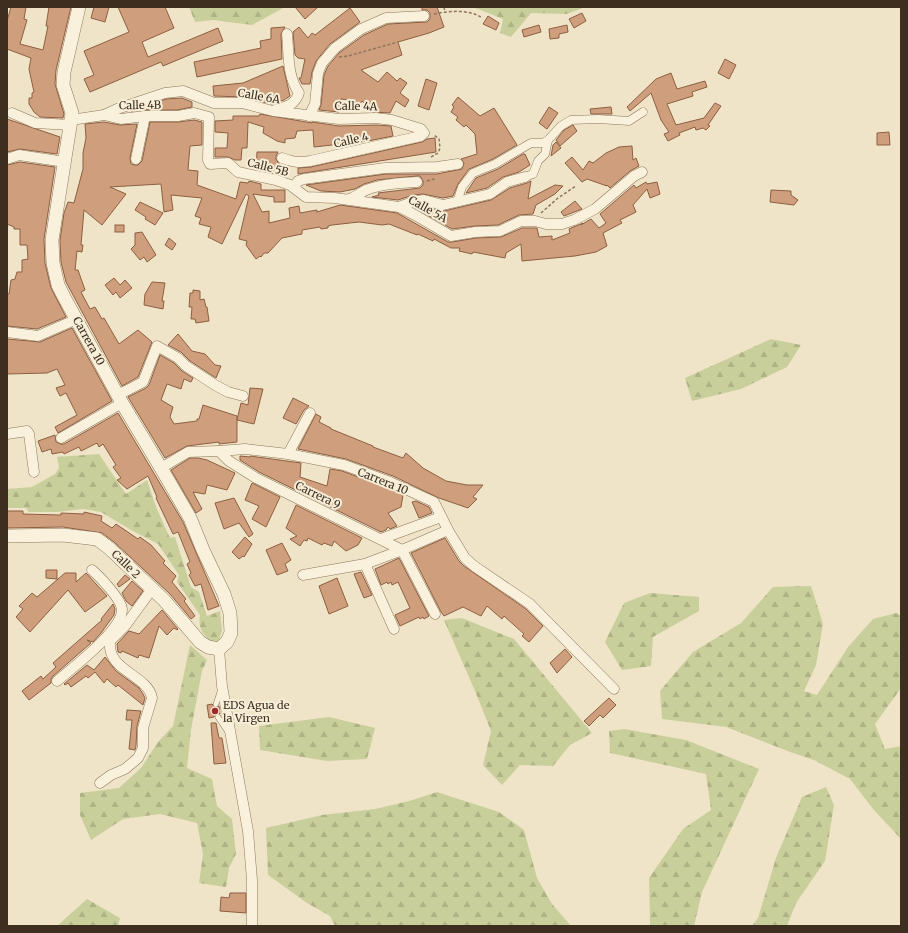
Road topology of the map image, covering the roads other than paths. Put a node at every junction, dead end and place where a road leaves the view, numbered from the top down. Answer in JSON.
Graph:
{"nodes":[{"id":1,"x":79,"y":7,"type":"edge"},
{"id":2,"x":424,"y":16,"type":"road end"},
{"id":3,"x":287,"y":34,"type":"dead end"},
{"id":4,"x":273,"y":111,"type":"junction"},
{"id":5,"x":643,"y":112,"type":"dead end"},
{"id":6,"x":12,"y":113,"type":"dead end"},
{"id":7,"x":104,"y":115,"type":"junction"},
{"id":8,"x":145,"y":116,"type":"junction"},
{"id":9,"x":309,"y":116,"type":"junction"},
{"id":10,"x":71,"y":123,"type":"junction"},
{"id":11,"x":424,"y":133,"type":"joint"},
{"id":12,"x":548,"y":140,"type":"junction"},
{"id":13,"x":282,"y":158,"type":"dead end"},
{"id":14,"x":7,"y":159,"type":"edge"},
{"id":15,"x":136,"y":159,"type":"dead end"},
{"id":16,"x":65,"y":162,"type":"junction"},
{"id":17,"x":208,"y":162,"type":"joint"},
{"id":18,"x":458,"y":164,"type":"dead end"},
{"id":19,"x":642,"y":172,"type":"dead end"},
{"id":20,"x":525,"y":177,"type":"joint"},
{"id":21,"x":417,"y":182,"type":"dead end"},
{"id":22,"x":294,"y":187,"type":"junction"},
{"id":23,"x":347,"y":200,"type":"junction"},
{"id":24,"x":369,"y":202,"type":"joint"},
{"id":25,"x":458,"y":202,"type":"junction"},
{"id":26,"x":399,"y":207,"type":"junction"},
{"id":27,"x":77,"y":319,"type":"junction"},
{"id":28,"x":7,"y":332,"type":"edge"},
{"id":29,"x":244,"y":396,"type":"dead end"},
{"id":30,"x":120,"y":399,"type":"junction"},
{"id":31,"x":310,"y":413,"type":"dead end"},
{"id":32,"x":7,"y":434,"type":"edge"},
{"id":33,"x":62,"y":438,"type":"dead end"},
{"id":34,"x":219,"y":452,"type":"junction"},
{"id":35,"x":288,"y":454,"type":"junction"},
{"id":36,"x":161,"y":468,"type":"junction"},
{"id":37,"x":34,"y":472,"type":"dead end"},
{"id":38,"x":442,"y":517,"type":"junction"},
{"id":39,"x":448,"y":530,"type":"junction"},
{"id":40,"x":7,"y":536,"type":"edge"},
{"id":41,"x":381,"y":539,"type":"junction"},
{"id":42,"x":402,"y":550,"type":"junction"},
{"id":43,"x":365,"y":564,"type":"junction"},
{"id":44,"x":92,"y":570,"type":"dead end"},
{"id":45,"x":303,"y":575,"type":"dead end"},
{"id":46,"x":152,"y":589,"type":"junction"},
{"id":47,"x":436,"y":614,"type":"dead end"},
{"id":48,"x":394,"y":629,"type":"dead end"},
{"id":49,"x":110,"y":642,"type":"junction"},
{"id":50,"x":98,"y":645,"type":"junction"},
{"id":51,"x":219,"y":649,"type":"junction"},
{"id":52,"x":56,"y":681,"type":"dead end"},
{"id":53,"x":222,"y":686,"type":"junction"},
{"id":54,"x":614,"y":689,"type":"dead end"},
{"id":55,"x":216,"y":704,"type":"dead end"},
{"id":56,"x":218,"y":717,"type":"dead end"},
{"id":57,"x":231,"y":735,"type":"junction"},
{"id":58,"x":100,"y":783,"type":"dead end"},
{"id":59,"x":252,"y":926,"type":"edge"}],
"edges":[{"from":1,"to":10,"type":"street","name":"Carrera 10"},
{"from":2,"to":9,"type":"street"},
{"from":3,"to":4,"type":"street"},
{"from":4,"to":7,"type":"street","name":"Calle 6A"},
{"from":4,"to":9,"type":"street","name":"Calle 6A"},
{"from":5,"to":12,"type":"street"},
{"from":6,"to":10,"type":"street","name":"Calle 4B"},
{"from":7,"to":8,"type":"street","name":"Calle 4B"},
{"from":7,"to":10,"type":"street","name":"Calle 4B"},
{"from":8,"to":15,"type":"street"},
{"from":8,"to":17,"type":"street","name":"Calle 4B"},
{"from":9,"to":11,"type":"street","name":"Calle 4A"},
{"from":10,"to":16,"type":"street","name":"Carrera 10"},
{"from":11,"to":13,"type":"street","name":"Calle 4"},
{"from":12,"to":20,"type":"street"},
{"from":12,"to":25,"type":"street"},
{"from":14,"to":16,"type":"street"},
{"from":16,"to":27,"type":"street","name":"Carrera 10"},
{"from":17,"to":22,"type":"street","name":"Calle 5B"},
{"from":18,"to":22,"type":"street"},
{"from":19,"to":26,"type":"street","name":"Calle 5A"},
{"from":20,"to":25,"type":"street"},
{"from":21,"to":23,"type":"street"},
{"from":22,"to":23,"type":"street","name":"Calle 5B"},
{"from":23,"to":24,"type":"street","name":"Calle 5B"},
{"from":24,"to":26,"type":"street","name":"Calle 5A"},
{"from":25,"to":26,"type":"street"},
{"from":27,"to":28,"type":"street"},
{"from":27,"to":30,"type":"street","name":"Carrera 10"},
{"from":29,"to":30,"type":"street"},
{"from":30,"to":33,"type":"street"},
{"from":30,"to":36,"type":"street","name":"Carrera 10"},
{"from":31,"to":35,"type":"street"},
{"from":32,"to":37,"type":"street"},
{"from":34,"to":35,"type":"street","name":"Carrera 10"},
{"from":34,"to":36,"type":"street"},
{"from":34,"to":41,"type":"street","name":"Carrera 9"},
{"from":35,"to":38,"type":"street","name":"Carrera 10"},
{"from":36,"to":51,"type":"street","name":"Carrera 10"},
{"from":38,"to":39,"type":"street","name":"Carrera 10"},
{"from":38,"to":41,"type":"street"},
{"from":39,"to":42,"type":"street"},
{"from":39,"to":54,"type":"street","name":"Carrera 10"},
{"from":40,"to":46,"type":"street","name":"Calle 2"},
{"from":41,"to":42,"type":"street","name":"Carrera 9"},
{"from":42,"to":43,"type":"street"},
{"from":42,"to":47,"type":"street"},
{"from":43,"to":45,"type":"street"},
{"from":43,"to":48,"type":"street"},
{"from":44,"to":50,"type":"street"},
{"from":46,"to":49,"type":"street"},
{"from":46,"to":51,"type":"street","name":"Calle 2"},
{"from":49,"to":50,"type":"street"},
{"from":49,"to":58,"type":"street"},
{"from":50,"to":52,"type":"street"},
{"from":51,"to":53,"type":"street"},
{"from":53,"to":55,"type":"lane"},
{"from":53,"to":57,"type":"street"},
{"from":56,"to":57,"type":"lane"},
{"from":57,"to":59,"type":"street"}]}
